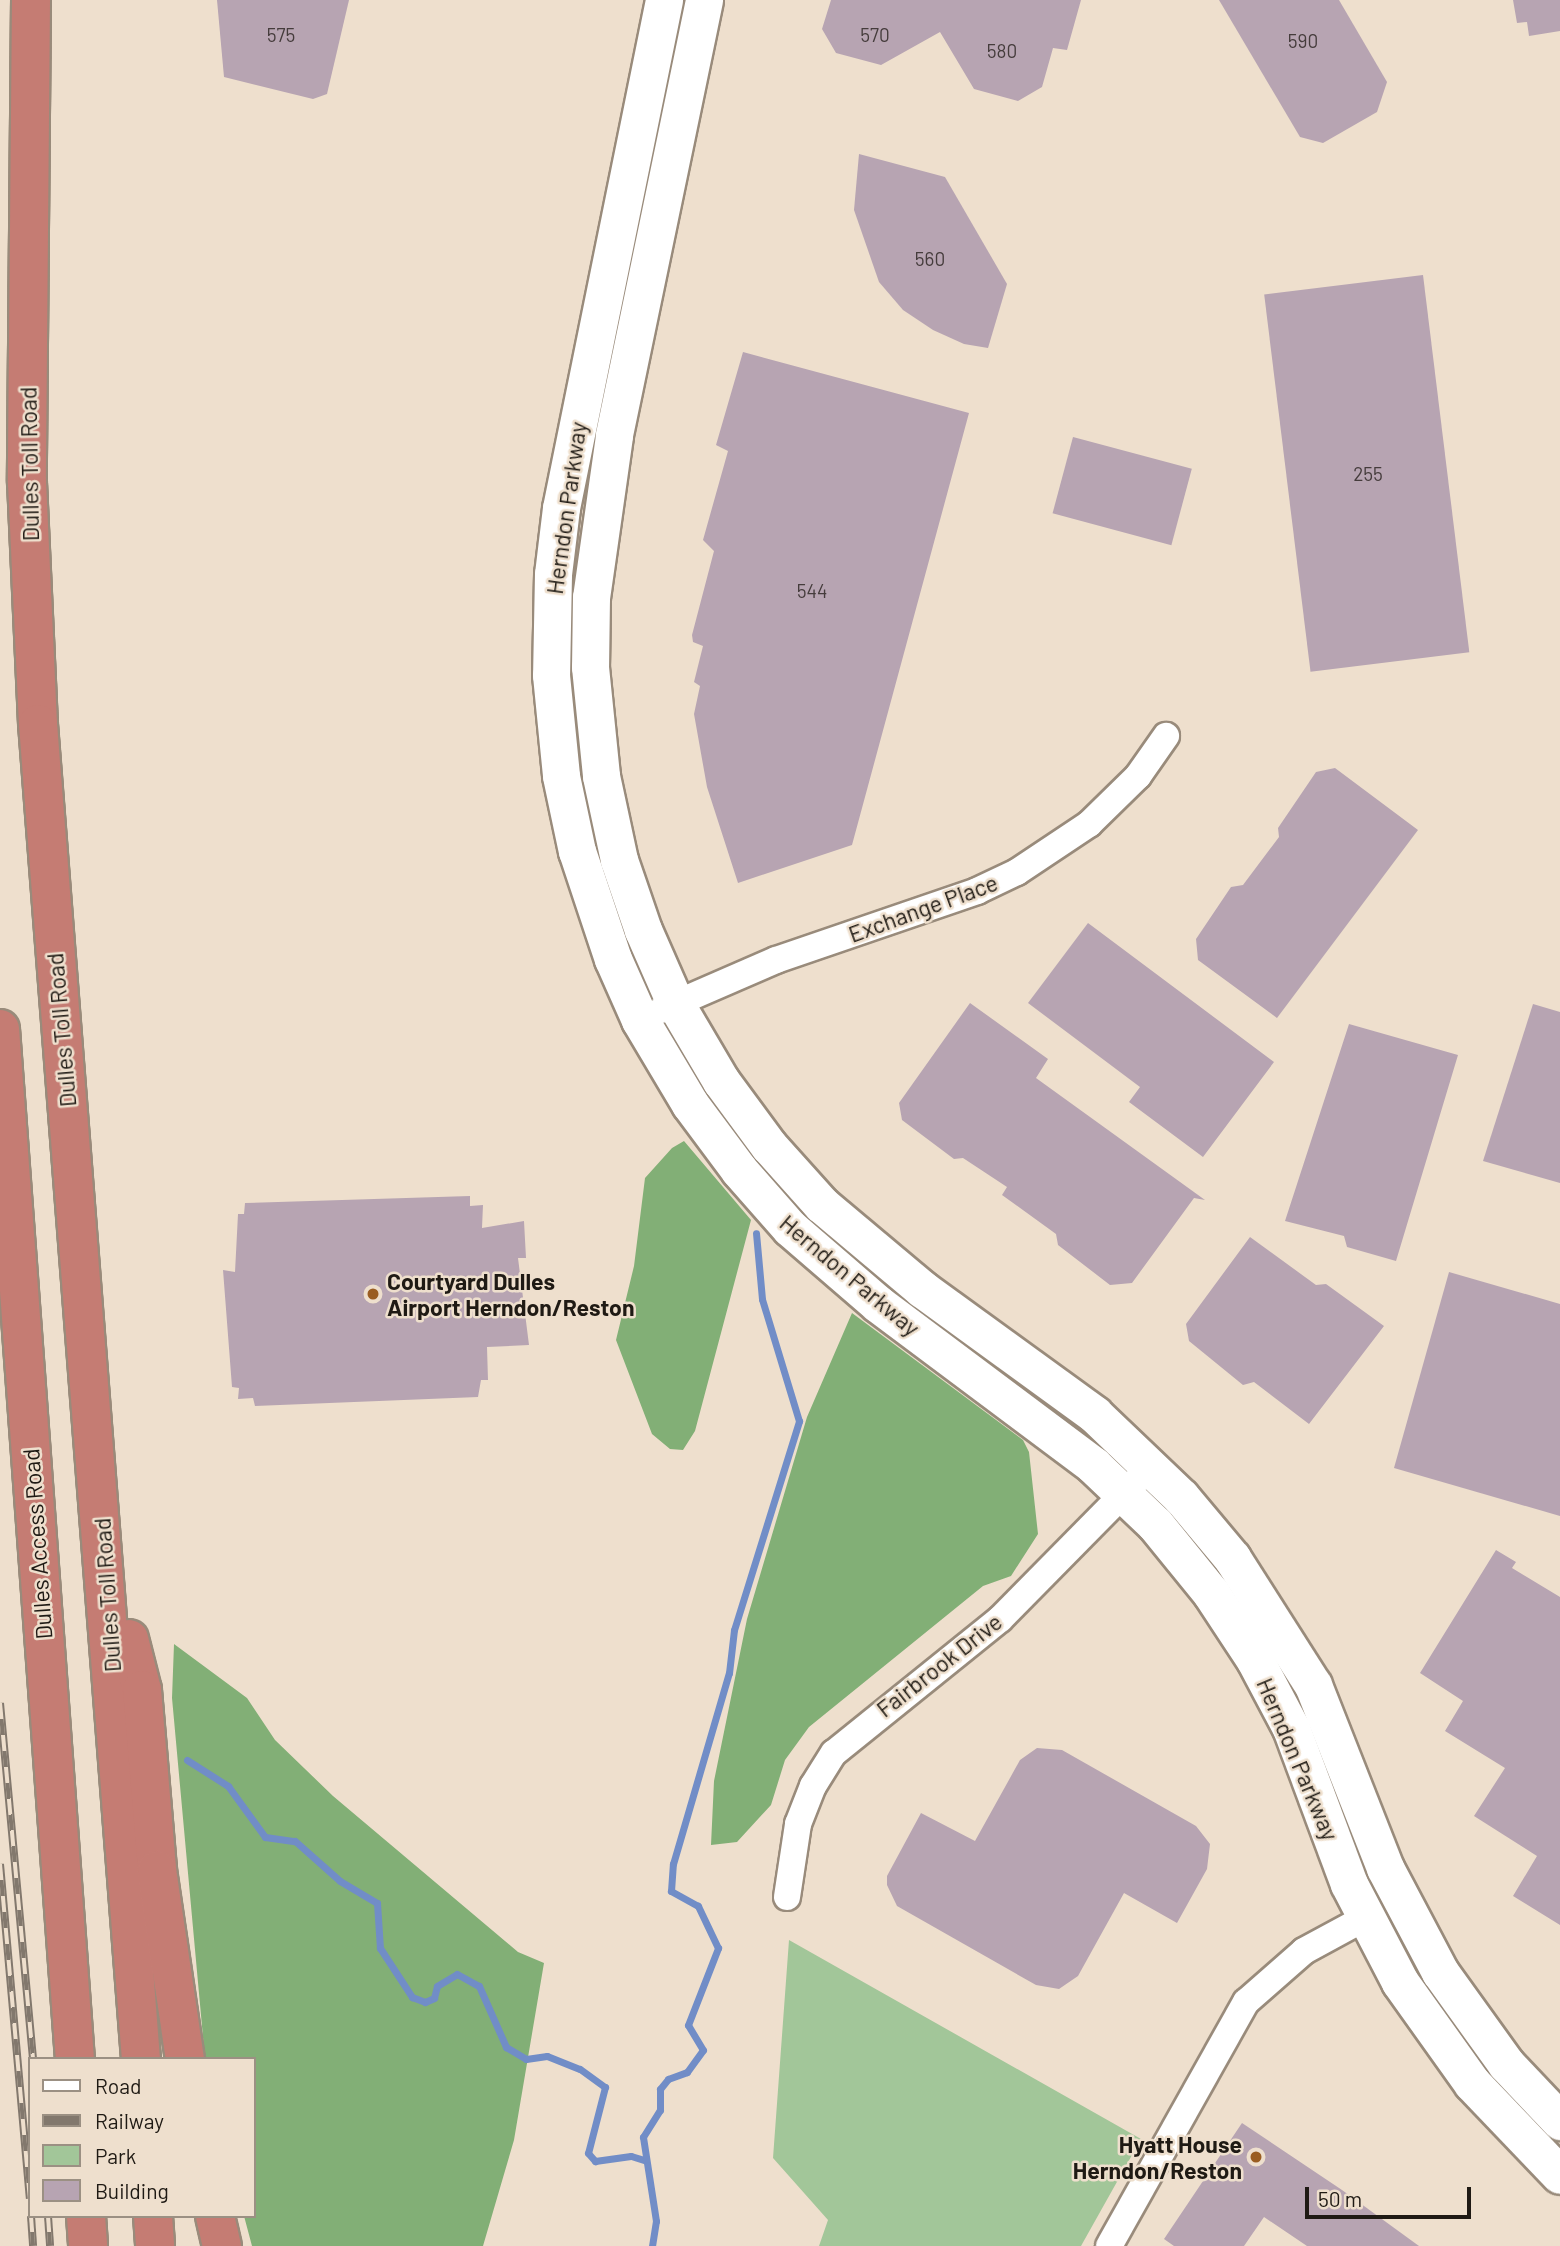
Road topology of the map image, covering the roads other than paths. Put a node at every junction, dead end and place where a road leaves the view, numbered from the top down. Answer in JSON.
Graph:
{"nodes":[{"id":1,"x":31,"y":0,"type":"edge"},
{"id":2,"x":664,"y":0,"type":"edge"},
{"id":3,"x":704,"y":0,"type":"edge"},
{"id":4,"x":615,"y":237,"type":"junction"},
{"id":5,"x":653,"y":247,"type":"junction"},
{"id":6,"x":1166,"y":736,"type":"dead end"},
{"id":7,"x":675,"y":1003,"type":"junction"},
{"id":8,"x":640,"y":1020,"type":"junction"},
{"id":9,"x":0,"y":1029,"type":"edge"},
{"id":10,"x":1150,"y":1465,"type":"junction"},
{"id":11,"x":1124,"y":1493,"type":"junction"},
{"id":12,"x":102,"y":1528,"type":"junction"},
{"id":13,"x":787,"y":1898,"type":"dead end"},
{"id":14,"x":1365,"y":1918,"type":"junction"},
{"id":15,"x":75,"y":2057,"type":"edge"},
{"id":16,"x":141,"y":2057,"type":"edge"},
{"id":17,"x":185,"y":2057,"type":"edge"},
{"id":18,"x":1560,"y":2122,"type":"edge"},
{"id":19,"x":1560,"y":2175,"type":"edge"},
{"id":20,"x":86,"y":2218,"type":"edge"},
{"id":21,"x":153,"y":2218,"type":"edge"},
{"id":22,"x":215,"y":2218,"type":"edge"},
{"id":23,"x":88,"y":2246,"type":"edge"},
{"id":24,"x":155,"y":2246,"type":"edge"},
{"id":25,"x":222,"y":2246,"type":"edge"},
{"id":26,"x":1109,"y":2246,"type":"edge"}],
"edges":[{"from":1,"to":12,"type":"highway","name":"Dulles Toll Road"},
{"from":2,"to":4,"type":"main road","name":"Herndon Parkway"},
{"from":3,"to":5,"type":"main road","name":"Herndon Parkway"},
{"from":4,"to":5,"type":"main road"},
{"from":4,"to":8,"type":"main road","name":"Herndon Parkway"},
{"from":5,"to":7,"type":"main road","name":"Herndon Parkway"},
{"from":6,"to":7,"type":"street","name":"Exchange Place"},
{"from":7,"to":8,"type":"street","name":"Exchange Place"},
{"from":7,"to":10,"type":"main road","name":"Herndon Parkway"},
{"from":8,"to":11,"type":"main road","name":"Herndon Parkway"},
{"from":9,"to":15,"type":"highway","name":"Dulles Access Road"},
{"from":10,"to":11,"type":"street","name":"Fairbrook Drive"},
{"from":10,"to":18,"type":"main road","name":"Herndon Parkway"},
{"from":11,"to":13,"type":"street","name":"Fairbrook Drive"},
{"from":11,"to":14,"type":"main road","name":"Herndon Parkway"},
{"from":12,"to":16,"type":"highway","name":"Dulles Toll Road"},
{"from":12,"to":17,"type":"highway"},
{"from":14,"to":19,"type":"main road","name":"Herndon Parkway"},
{"from":14,"to":26,"type":"street"},
{"from":20,"to":23,"type":"highway"},
{"from":21,"to":24,"type":"highway"},
{"from":22,"to":25,"type":"highway"}]}
